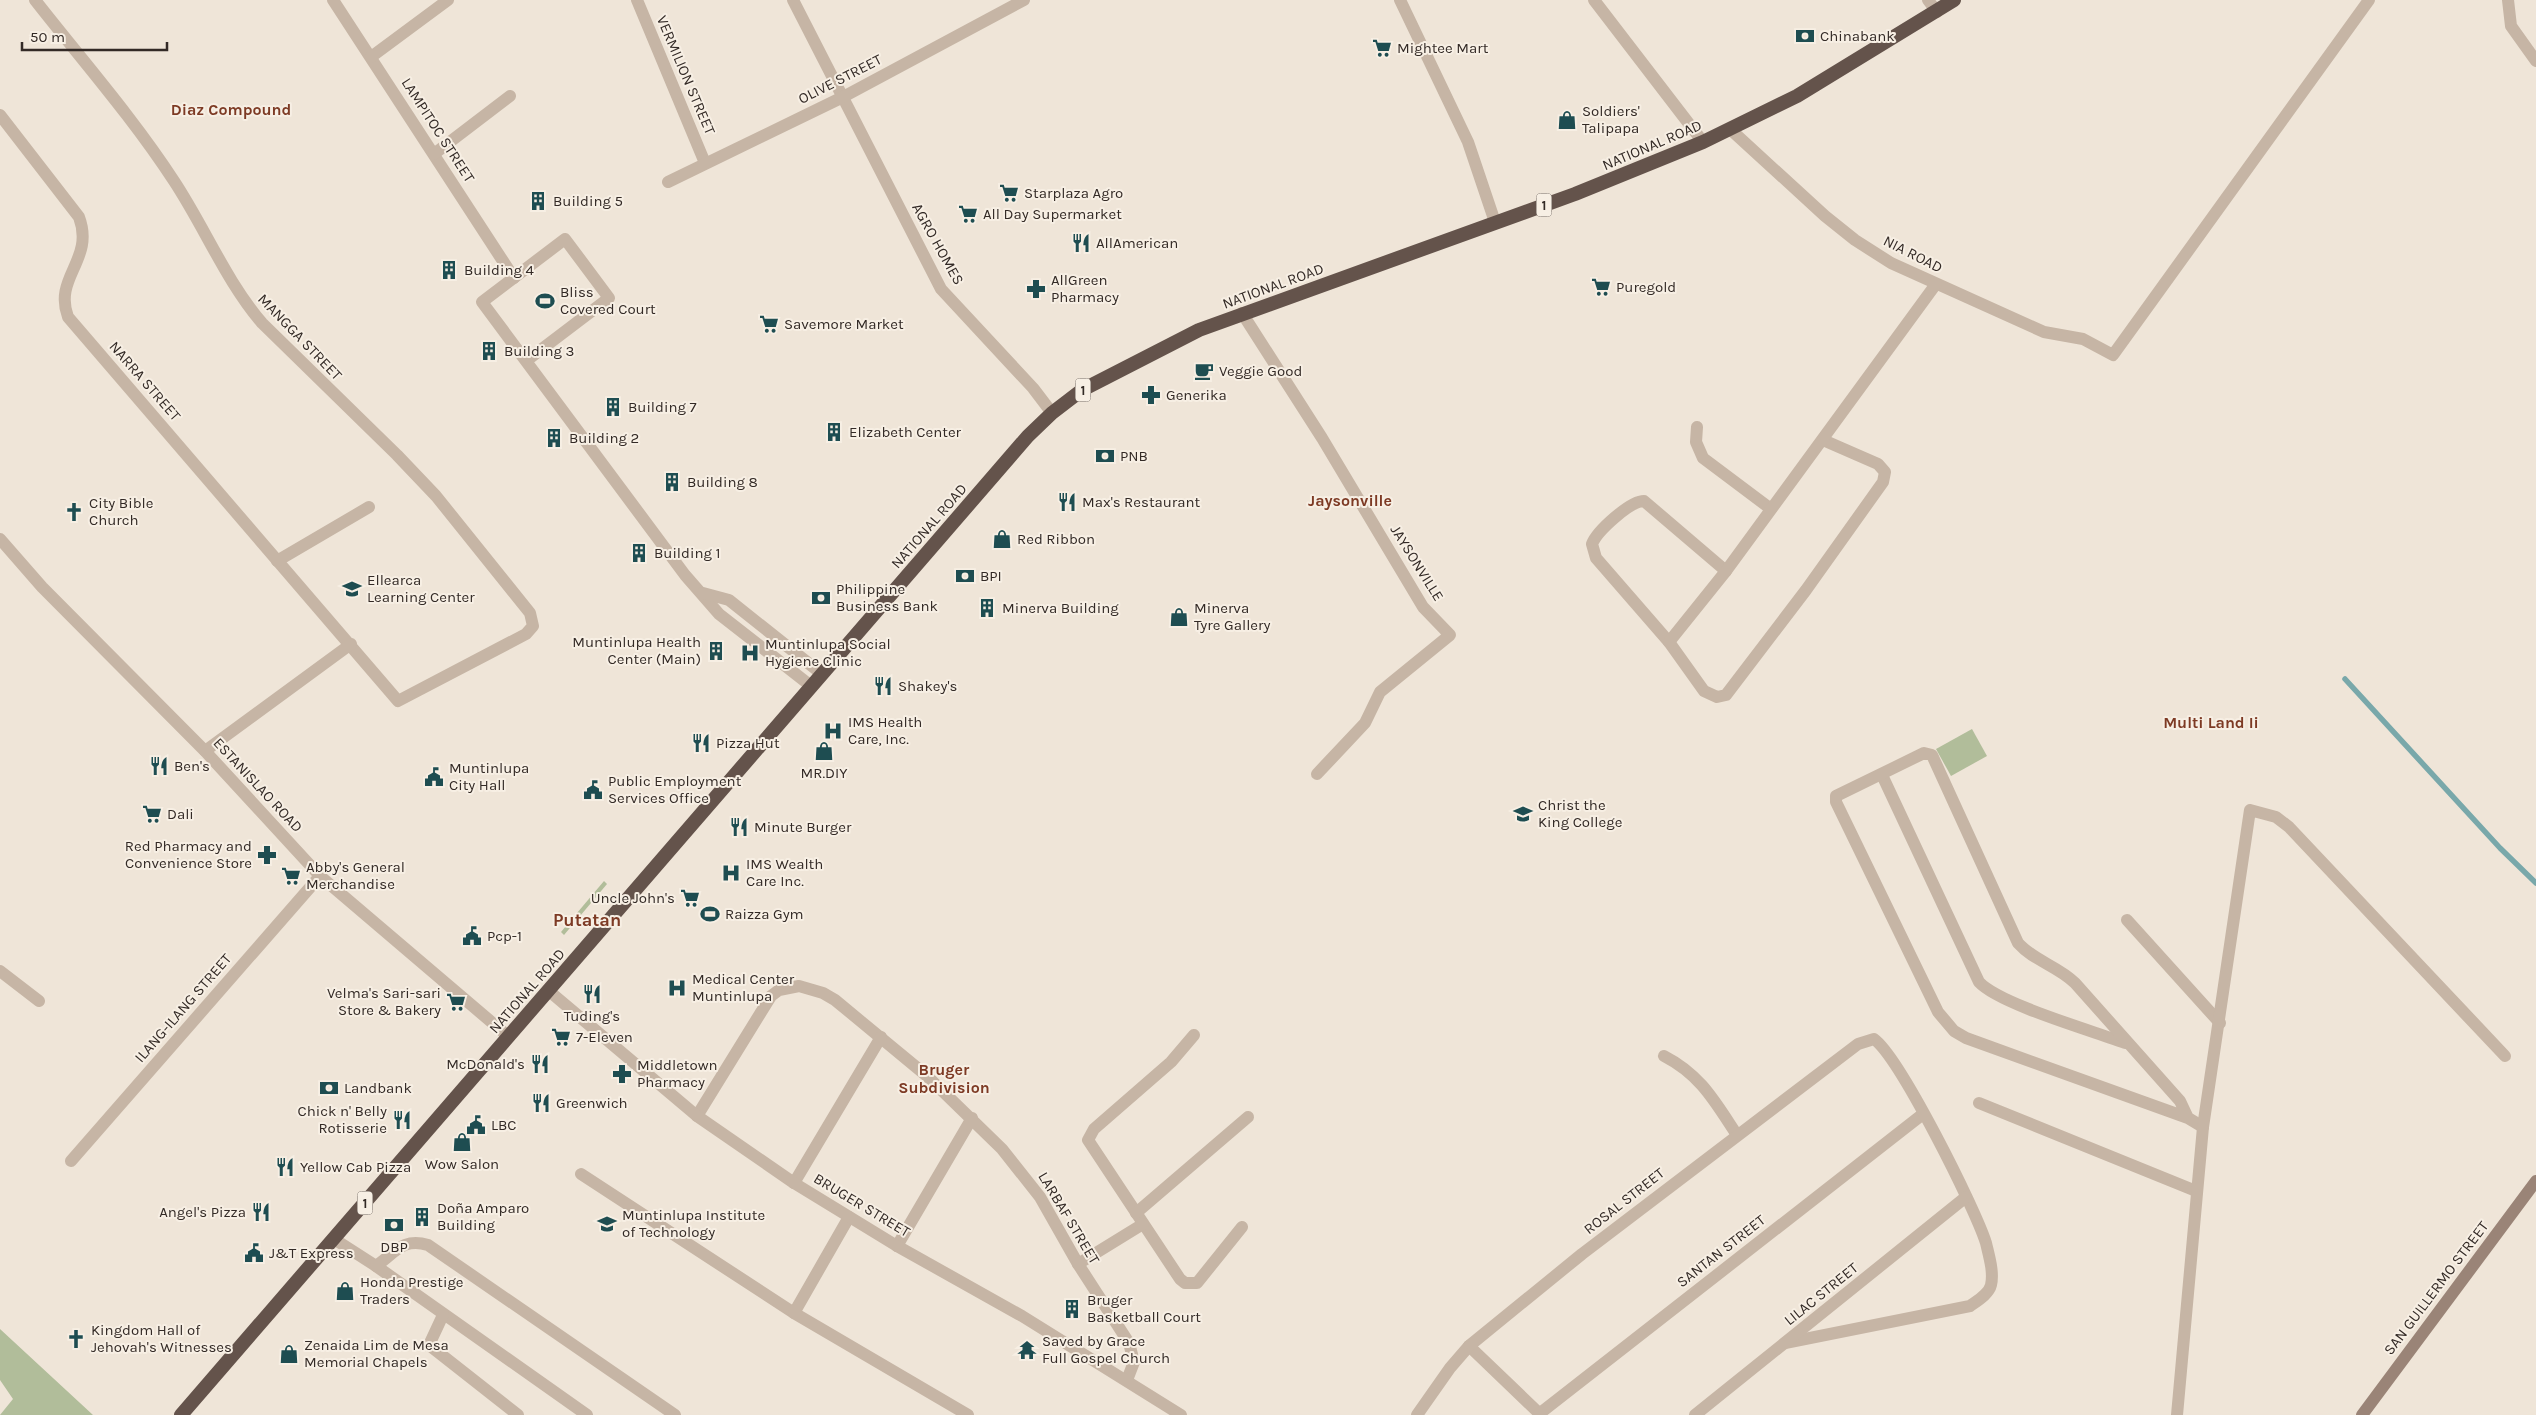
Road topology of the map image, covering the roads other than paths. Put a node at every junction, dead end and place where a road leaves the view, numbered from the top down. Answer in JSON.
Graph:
{"nodes":[{"id":1,"x":35,"y":0,"type":"edge"},
{"id":2,"x":448,"y":0,"type":"edge"},
{"id":3,"x":637,"y":0,"type":"edge"},
{"id":4,"x":793,"y":0,"type":"edge"},
{"id":5,"x":1024,"y":0,"type":"edge"},
{"id":6,"x":1400,"y":0,"type":"edge"},
{"id":7,"x":1594,"y":0,"type":"edge"},
{"id":8,"x":1928,"y":0,"type":"edge"},
{"id":9,"x":1954,"y":0,"type":"edge"},
{"id":10,"x":2370,"y":0,"type":"edge"},
{"id":11,"x":2508,"y":0,"type":"edge"},
{"id":12,"x":337,"y":2,"type":"edge"},
{"id":13,"x":1001,"y":6,"type":"edge"},
{"id":14,"x":1937,"y":12,"type":"junction"},
{"id":15,"x":371,"y":57,"type":"junction"},
{"id":16,"x":2536,"y":61,"type":"edge"},
{"id":17,"x":510,"y":96,"type":"dead end"},
{"id":18,"x":843,"y":97,"type":"junction"},
{"id":19,"x":0,"y":115,"type":"edge"},
{"id":20,"x":1730,"y":129,"type":"junction"},
{"id":21,"x":1703,"y":142,"type":"junction"},
{"id":22,"x":434,"y":154,"type":"junction"},
{"id":23,"x":705,"y":163,"type":"junction"},
{"id":24,"x":668,"y":182,"type":"dead end"},
{"id":25,"x":1495,"y":222,"type":"junction"},
{"id":26,"x":514,"y":278,"type":"junction"},
{"id":27,"x":1936,"y":284,"type":"junction"},
{"id":28,"x":1242,"y":313,"type":"junction"},
{"id":29,"x":526,"y":361,"type":"junction"},
{"id":30,"x":1052,"y":413,"type":"junction"},
{"id":31,"x":1697,"y":427,"type":"dead end"},
{"id":32,"x":1823,"y":440,"type":"junction"},
{"id":33,"x":369,"y":507,"type":"dead end"},
{"id":34,"x":1771,"y":509,"type":"junction"},
{"id":35,"x":0,"y":539,"type":"edge"},
{"id":36,"x":278,"y":561,"type":"junction"},
{"id":37,"x":1726,"y":571,"type":"junction"},
{"id":38,"x":703,"y":593,"type":"junction"},
{"id":39,"x":1669,"y":642,"type":"junction"},
{"id":40,"x":351,"y":644,"type":"junction"},
{"id":41,"x":822,"y":674,"type":"junction"},
{"id":42,"x":811,"y":686,"type":"junction"},
{"id":43,"x":398,"y":701,"type":"joint"},
{"id":44,"x":205,"y":751,"type":"junction"},
{"id":45,"x":1318,"y":774,"type":"dead end"},
{"id":46,"x":1882,"y":775,"type":"junction"},
{"id":47,"x":320,"y":876,"type":"junction"},
{"id":48,"x":2127,"y":920,"type":"dead end"},
{"id":49,"x":0,"y":971,"type":"edge"},
{"id":50,"x":549,"y":991,"type":"junction"},
{"id":51,"x":39,"y":1002,"type":"dead end"},
{"id":52,"x":2220,"y":1022,"type":"junction"},
{"id":53,"x":1194,"y":1035,"type":"dead end"},
{"id":54,"x":509,"y":1037,"type":"junction"},
{"id":55,"x":881,"y":1037,"type":"junction"},
{"id":56,"x":2128,"y":1044,"type":"junction"},
{"id":57,"x":1664,"y":1056,"type":"dead end"},
{"id":58,"x":2505,"y":1056,"type":"dead end"},
{"id":59,"x":1979,"y":1103,"type":"dead end"},
{"id":60,"x":1923,"y":1114,"type":"junction"},
{"id":61,"x":697,"y":1116,"type":"junction"},
{"id":62,"x":1248,"y":1117,"type":"dead end"},
{"id":63,"x":972,"y":1118,"type":"junction"},
{"id":64,"x":2188,"y":1118,"type":"junction"},
{"id":65,"x":2203,"y":1127,"type":"junction"},
{"id":66,"x":1737,"y":1135,"type":"junction"},
{"id":67,"x":71,"y":1161,"type":"dead end"},
{"id":68,"x":581,"y":1174,"type":"dead end"},
{"id":69,"x":2536,"y":1181,"type":"edge"},
{"id":70,"x":794,"y":1183,"type":"junction"},
{"id":71,"x":2196,"y":1191,"type":"junction"},
{"id":72,"x":1966,"y":1197,"type":"junction"},
{"id":73,"x":1136,"y":1212,"type":"junction"},
{"id":74,"x":849,"y":1217,"type":"junction"},
{"id":75,"x":1143,"y":1224,"type":"junction"},
{"id":76,"x":1242,"y":1227,"type":"dead end"},
{"id":77,"x":334,"y":1239,"type":"junction"},
{"id":78,"x":897,"y":1246,"type":"junction"},
{"id":79,"x":1078,"y":1264,"type":"junction"},
{"id":80,"x":376,"y":1266,"type":"junction"},
{"id":81,"x":794,"y":1313,"type":"junction"},
{"id":82,"x":443,"y":1315,"type":"junction"},
{"id":83,"x":1785,"y":1343,"type":"junction"},
{"id":84,"x":1470,"y":1346,"type":"junction"},
{"id":85,"x":1127,"y":1380,"type":"junction"},
{"id":86,"x":186,"y":1413,"type":"edge"},
{"id":87,"x":1540,"y":1414,"type":"edge"},
{"id":88,"x":518,"y":1415,"type":"edge"},
{"id":89,"x":587,"y":1415,"type":"edge"},
{"id":90,"x":674,"y":1415,"type":"edge"},
{"id":91,"x":968,"y":1415,"type":"edge"},
{"id":92,"x":1181,"y":1415,"type":"edge"},
{"id":93,"x":1417,"y":1415,"type":"edge"},
{"id":94,"x":1695,"y":1415,"type":"edge"},
{"id":95,"x":2177,"y":1415,"type":"edge"},
{"id":96,"x":2362,"y":1415,"type":"edge"}],
"edges":[{"from":1,"to":43,"type":"street","name":"MANGGA STREET"},
{"from":2,"to":15,"type":"street"},
{"from":3,"to":23,"type":"street","name":"VERMILION STREET"},
{"from":4,"to":18,"type":"street","name":"AGRO HOMES"},
{"from":5,"to":13,"type":"street","name":"OLIVE STREET"},
{"from":6,"to":25,"type":"street"},
{"from":7,"to":21,"type":"street"},
{"from":8,"to":14,"type":"street"},
{"from":9,"to":14,"type":"highway","name":"NATIONAL ROAD","number":"1"},
{"from":10,"to":27,"type":"street","name":"NIA ROAD"},
{"from":11,"to":16,"type":"street"},
{"from":12,"to":15,"type":"street","name":"LAMPITOC STREET"},
{"from":13,"to":18,"type":"street","name":"OLIVE STREET"},
{"from":14,"to":20,"type":"highway","name":"NATIONAL ROAD","number":"1"},
{"from":15,"to":22,"type":"street","name":"LAMPITOC STREET"},
{"from":17,"to":22,"type":"street"},
{"from":18,"to":23,"type":"street","name":"OLIVE STREET"},
{"from":18,"to":30,"type":"street","name":"AGRO HOMES"},
{"from":19,"to":36,"type":"street","name":"NARRA STREET"},
{"from":20,"to":21,"type":"highway","name":"NATIONAL ROAD","number":"1"},
{"from":20,"to":27,"type":"street","name":"NIA ROAD"},
{"from":21,"to":25,"type":"highway","name":"NATIONAL ROAD","number":"1"},
{"from":22,"to":26,"type":"street","name":"LAMPITOC STREET"},
{"from":23,"to":24,"type":"street","name":"OLIVE STREET"},
{"from":25,"to":28,"type":"highway","name":"NATIONAL ROAD","number":"1"},
{"from":26,"to":29,"type":"street"},
{"from":26,"to":29,"type":"street"},
{"from":27,"to":32,"type":"street"},
{"from":28,"to":30,"type":"highway","name":"NATIONAL ROAD","number":"1"},
{"from":28,"to":45,"type":"street","name":"JAYSONVILLE"},
{"from":29,"to":38,"type":"street"},
{"from":30,"to":41,"type":"highway","name":"NATIONAL ROAD","number":"1"},
{"from":31,"to":34,"type":"street"},
{"from":32,"to":34,"type":"street"},
{"from":32,"to":39,"type":"street"},
{"from":33,"to":36,"type":"street"},
{"from":34,"to":37,"type":"street"},
{"from":35,"to":44,"type":"street","name":"ESTANISLAO ROAD"},
{"from":36,"to":40,"type":"street","name":"NARRA STREET"},
{"from":37,"to":39,"type":"street"},
{"from":37,"to":39,"type":"street"},
{"from":38,"to":41,"type":"street"},
{"from":38,"to":42,"type":"street"},
{"from":40,"to":43,"type":"street","name":"NARRA STREET"},
{"from":40,"to":44,"type":"street"},
{"from":41,"to":42,"type":"highway","name":"NATIONAL ROAD","number":"1"},
{"from":42,"to":50,"type":"highway","name":"NATIONAL ROAD","number":"1"},
{"from":44,"to":47,"type":"street","name":"ESTANISLAO ROAD"},
{"from":46,"to":56,"type":"street"},
{"from":46,"to":56,"type":"street"},
{"from":46,"to":64,"type":"street"},
{"from":47,"to":54,"type":"street","name":"ESTANISLAO ROAD"},
{"from":47,"to":67,"type":"street","name":"ILANG-ILANG STREET"},
{"from":48,"to":52,"type":"street"},
{"from":49,"to":51,"type":"street"},
{"from":50,"to":54,"type":"highway","name":"NATIONAL ROAD","number":"1"},
{"from":50,"to":61,"type":"street","name":"BRUGER STREET"},
{"from":52,"to":58,"type":"street"},
{"from":52,"to":65,"type":"street"},
{"from":53,"to":73,"type":"street"},
{"from":54,"to":77,"type":"highway","name":"NATIONAL ROAD","number":"1"},
{"from":55,"to":61,"type":"street","name":"LARBAF STREET"},
{"from":55,"to":63,"type":"street","name":"LARBAF STREET"},
{"from":55,"to":70,"type":"street"},
{"from":56,"to":64,"type":"street"},
{"from":57,"to":66,"type":"street"},
{"from":59,"to":71,"type":"street"},
{"from":60,"to":66,"type":"street","name":"ROSAL STREET"},
{"from":60,"to":72,"type":"street"},
{"from":60,"to":87,"type":"street","name":"SANTAN STREET"},
{"from":61,"to":70,"type":"street","name":"BRUGER STREET"},
{"from":62,"to":73,"type":"street"},
{"from":63,"to":78,"type":"street"},
{"from":63,"to":79,"type":"street","name":"LARBAF STREET"},
{"from":64,"to":65,"type":"street"},
{"from":65,"to":71,"type":"street"},
{"from":66,"to":84,"type":"street","name":"ROSAL STREET"},
{"from":68,"to":81,"type":"street"},
{"from":69,"to":96,"type":"main road","name":"SAN GUILLERMO STREET"},
{"from":70,"to":74,"type":"street","name":"BRUGER STREET"},
{"from":71,"to":95,"type":"street"},
{"from":72,"to":83,"type":"street","name":"LILAC STREET"},
{"from":72,"to":83,"type":"street"},
{"from":73,"to":75,"type":"street"},
{"from":74,"to":78,"type":"street","name":"BRUGER STREET"},
{"from":74,"to":81,"type":"street"},
{"from":75,"to":76,"type":"street"},
{"from":75,"to":79,"type":"street"},
{"from":77,"to":80,"type":"street"},
{"from":77,"to":86,"type":"highway","name":"NATIONAL ROAD","number":"1"},
{"from":78,"to":85,"type":"street","name":"BRUGER STREET"},
{"from":79,"to":85,"type":"street","name":"LARBAF STREET"},
{"from":80,"to":82,"type":"street"},
{"from":80,"to":90,"type":"street"},
{"from":81,"to":91,"type":"street"},
{"from":82,"to":88,"type":"street"},
{"from":82,"to":89,"type":"street"},
{"from":83,"to":94,"type":"street","name":"LILAC STREET"},
{"from":84,"to":87,"type":"street"},
{"from":84,"to":93,"type":"street","name":"ROSAL STREET"},
{"from":85,"to":92,"type":"street","name":"BRUGER STREET"}]}
